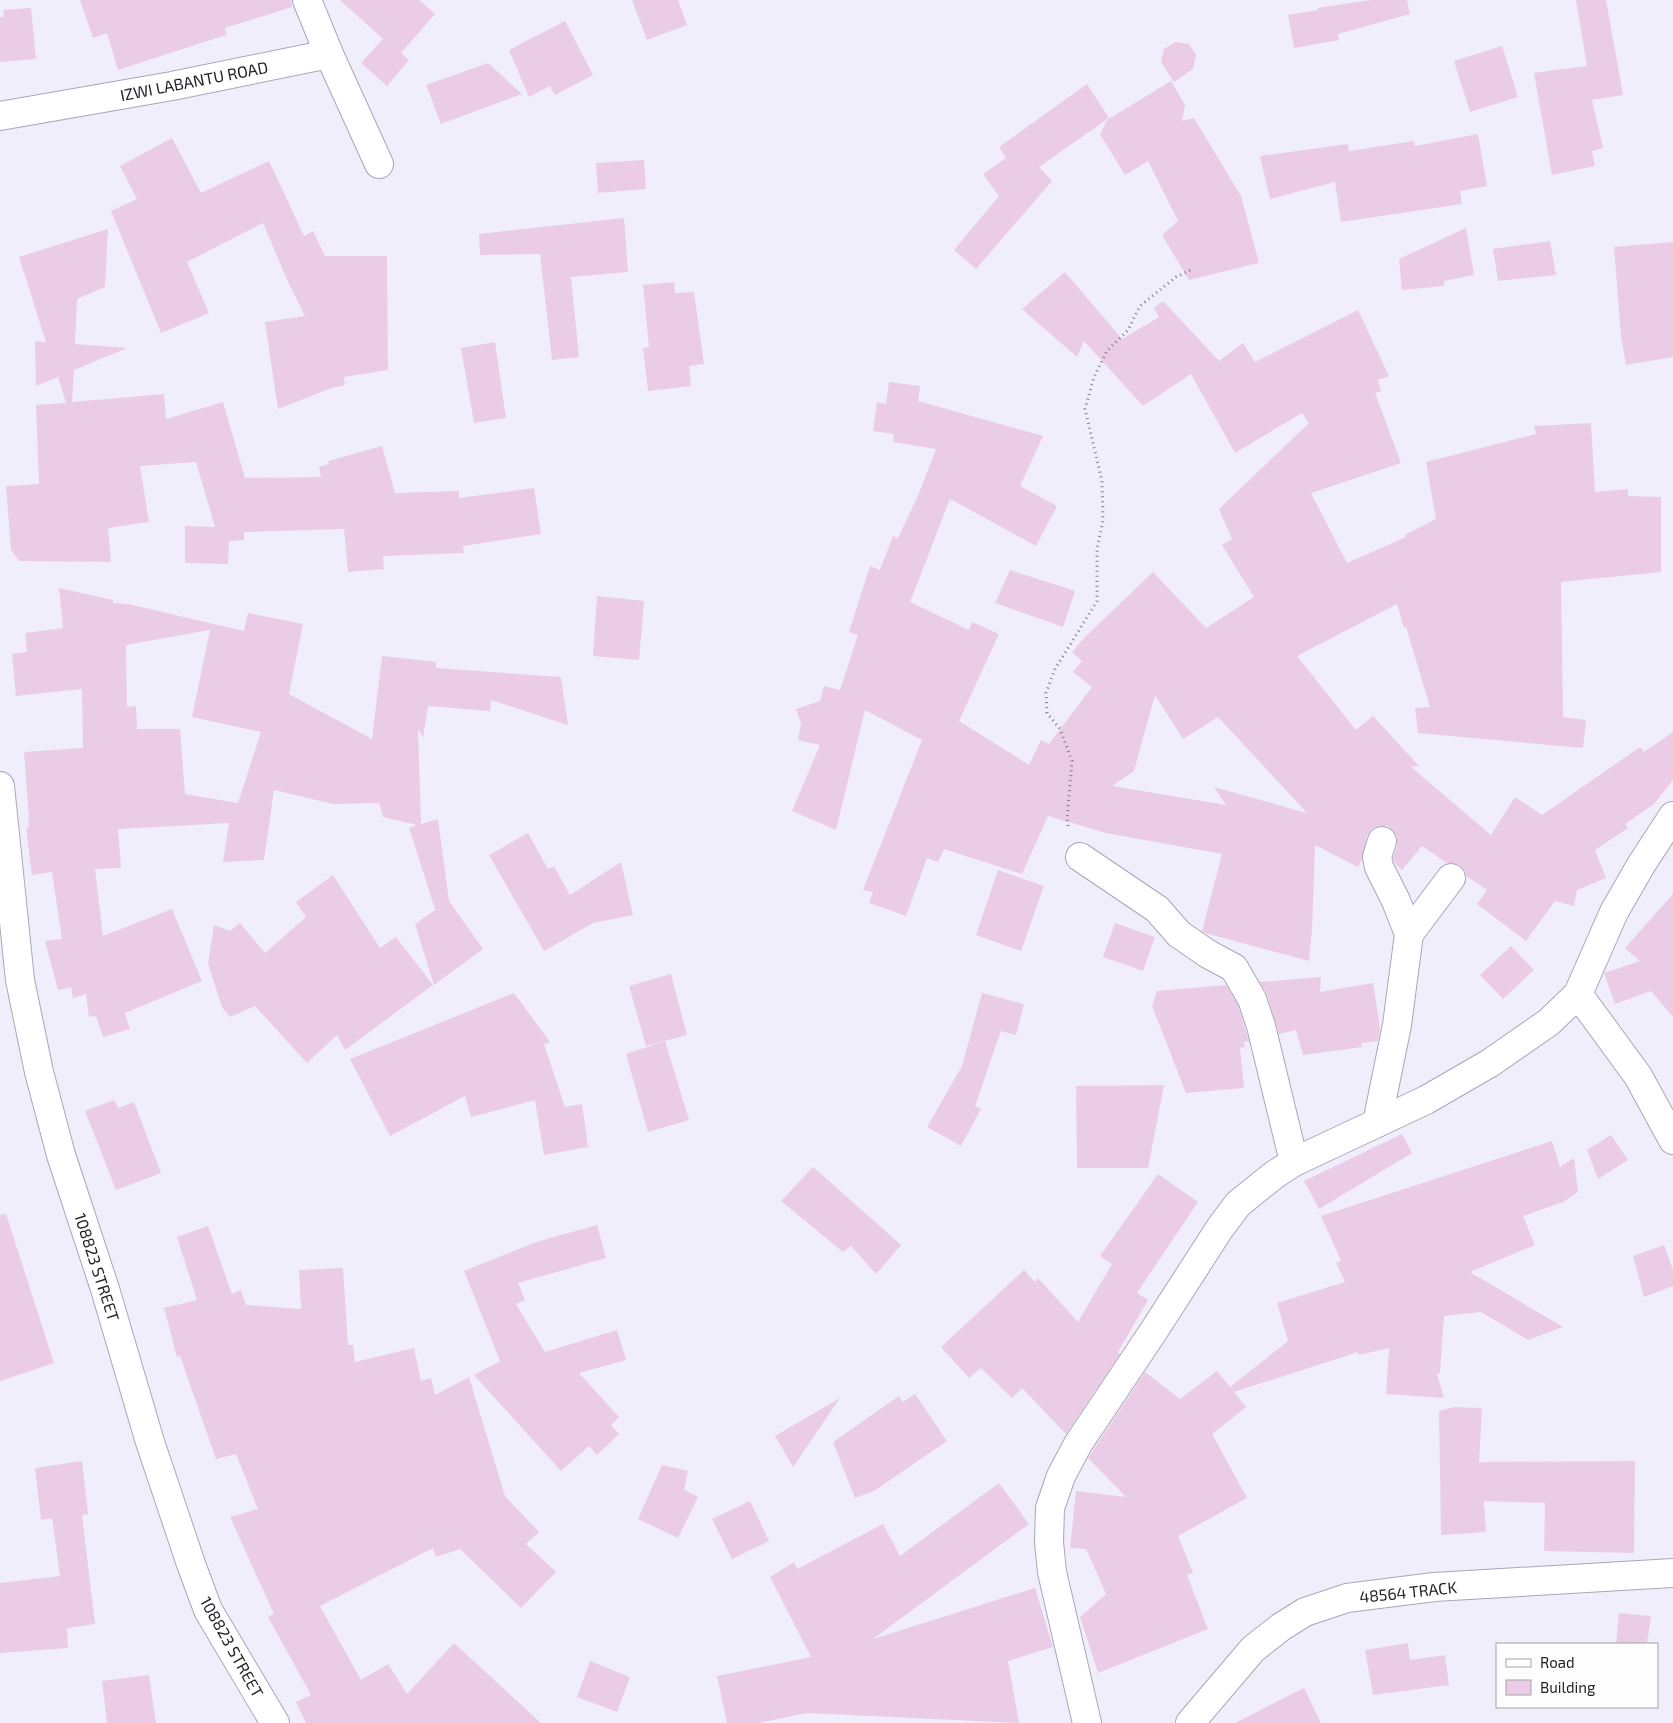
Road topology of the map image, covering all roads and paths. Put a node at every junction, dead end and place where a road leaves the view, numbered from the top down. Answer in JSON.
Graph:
{"nodes":[{"id":1,"x":307,"y":0,"type":"edge"},
{"id":2,"x":329,"y":54,"type":"junction"},
{"id":3,"x":0,"y":116,"type":"edge"},
{"id":4,"x":379,"y":164,"type":"dead end"},
{"id":5,"x":1193,"y":269,"type":"dead end"},
{"id":6,"x":0,"y":786,"type":"edge"},
{"id":7,"x":1673,"y":816,"type":"edge"},
{"id":8,"x":1382,"y":841,"type":"dead end"},
{"id":9,"x":1080,"y":857,"type":"joint"},
{"id":10,"x":1451,"y":878,"type":"dead end"},
{"id":11,"x":1409,"y":934,"type":"junction"},
{"id":12,"x":1578,"y":994,"type":"junction"},
{"id":13,"x":1377,"y":1123,"type":"junction"},
{"id":14,"x":1673,"y":1140,"type":"edge"},
{"id":15,"x":1294,"y":1162,"type":"junction"},
{"id":16,"x":1673,"y":1573,"type":"edge"},
{"id":17,"x":275,"y":1723,"type":"edge"},
{"id":18,"x":1087,"y":1723,"type":"edge"},
{"id":19,"x":1190,"y":1723,"type":"edge"}],
"edges":[{"from":1,"to":2,"type":"street"},
{"from":2,"to":3,"type":"street","name":"IZWI LABANTU ROAD"},
{"from":2,"to":4,"type":"street"},
{"from":5,"to":9,"type":"path"},
{"from":6,"to":17,"type":"street","name":"108823 STREET"},
{"from":7,"to":12,"type":"street"},
{"from":8,"to":11,"type":"street"},
{"from":9,"to":15,"type":"street"},
{"from":10,"to":11,"type":"street"},
{"from":11,"to":13,"type":"street"},
{"from":12,"to":13,"type":"street"},
{"from":12,"to":14,"type":"street"},
{"from":13,"to":15,"type":"street"},
{"from":15,"to":18,"type":"street"},
{"from":16,"to":19,"type":"street","name":"48564 TRACK"}]}
